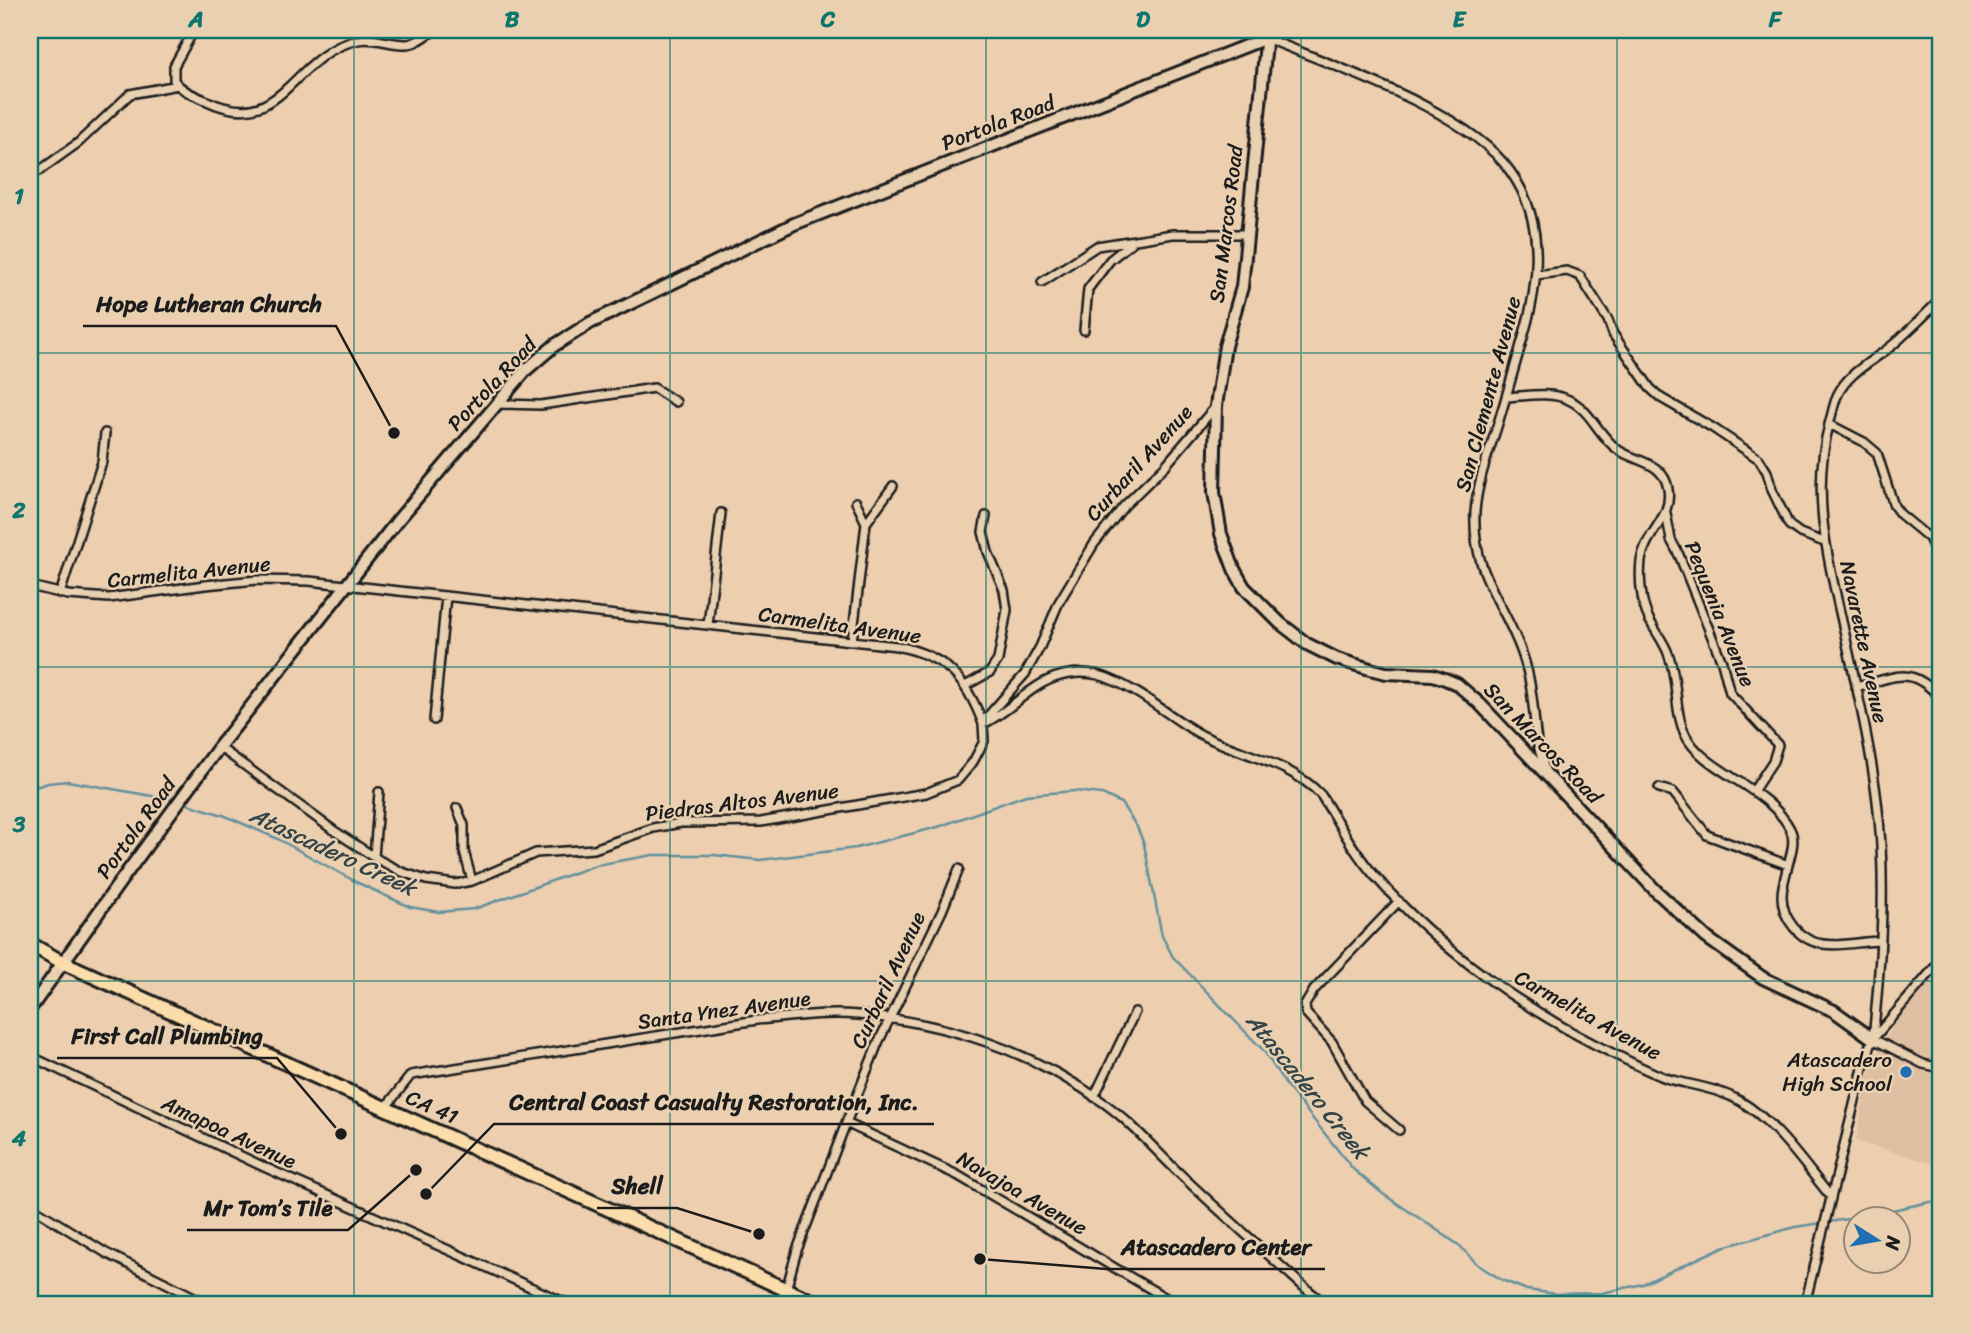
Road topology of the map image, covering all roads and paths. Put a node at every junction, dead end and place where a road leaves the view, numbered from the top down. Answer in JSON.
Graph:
{"nodes":[{"id":1,"x":194,"y":30,"type":"edge"},
{"id":2,"x":435,"y":30,"type":"edge"},
{"id":3,"x":1276,"y":30,"type":"edge"},
{"id":4,"x":1267,"y":34,"type":"edge"},
{"id":5,"x":178,"y":85,"type":"junction"},
{"id":6,"x":39,"y":171,"type":"dead end"},
{"id":7,"x":1247,"y":234,"type":"junction"},
{"id":8,"x":1135,"y":240,"type":"junction"},
{"id":9,"x":1536,"y":275,"type":"junction"},
{"id":10,"x":1042,"y":282,"type":"dead end"},
{"id":11,"x":1941,"y":299,"type":"edge"},
{"id":12,"x":1084,"y":330,"type":"dead end"},
{"id":13,"x":1506,"y":397,"type":"junction"},
{"id":14,"x":676,"y":402,"type":"dead end"},
{"id":15,"x":497,"y":404,"type":"junction"},
{"id":16,"x":1216,"y":406,"type":"junction"},
{"id":17,"x":1829,"y":424,"type":"junction"},
{"id":18,"x":104,"y":433,"type":"dead end"},
{"id":19,"x":893,"y":486,"type":"dead end"},
{"id":20,"x":856,"y":502,"type":"dead end"},
{"id":21,"x":721,"y":513,"type":"dead end"},
{"id":22,"x":1666,"y":513,"type":"junction"},
{"id":23,"x":986,"y":516,"type":"dead end"},
{"id":24,"x":866,"y":523,"type":"junction"},
{"id":25,"x":1824,"y":542,"type":"junction"},
{"id":26,"x":1941,"y":577,"type":"edge"},
{"id":27,"x":346,"y":585,"type":"junction"},
{"id":28,"x":30,"y":586,"type":"edge"},
{"id":29,"x":60,"y":594,"type":"junction"},
{"id":30,"x":446,"y":596,"type":"junction"},
{"id":31,"x":708,"y":625,"type":"junction"},
{"id":32,"x":852,"y":641,"type":"junction"},
{"id":33,"x":965,"y":686,"type":"junction"},
{"id":34,"x":1856,"y":687,"type":"junction"},
{"id":35,"x":1941,"y":698,"type":"edge"},
{"id":36,"x":433,"y":720,"type":"dead end"},
{"id":37,"x":983,"y":724,"type":"junction"},
{"id":38,"x":219,"y":747,"type":"junction"},
{"id":39,"x":1546,"y":774,"type":"junction"},
{"id":40,"x":1659,"y":788,"type":"dead end"},
{"id":41,"x":1754,"y":790,"type":"junction"},
{"id":42,"x":379,"y":792,"type":"dead end"},
{"id":43,"x":457,"y":808,"type":"dead end"},
{"id":44,"x":374,"y":856,"type":"junction"},
{"id":45,"x":1788,"y":865,"type":"junction"},
{"id":46,"x":959,"y":869,"type":"dead end"},
{"id":47,"x":471,"y":881,"type":"junction"},
{"id":48,"x":1399,"y":901,"type":"junction"},
{"id":49,"x":1881,"y":941,"type":"junction"},
{"id":50,"x":30,"y":944,"type":"edge"},
{"id":51,"x":1941,"y":960,"type":"edge"},
{"id":52,"x":62,"y":962,"type":"junction"},
{"id":53,"x":30,"y":1009,"type":"edge"},
{"id":54,"x":1135,"y":1012,"type":"dead end"},
{"id":55,"x":890,"y":1019,"type":"junction"},
{"id":56,"x":1873,"y":1039,"type":"junction"},
{"id":57,"x":30,"y":1056,"type":"edge"},
{"id":58,"x":1941,"y":1068,"type":"edge"},
{"id":59,"x":1094,"y":1097,"type":"junction"},
{"id":60,"x":386,"y":1107,"type":"junction"},
{"id":61,"x":846,"y":1123,"type":"junction"},
{"id":62,"x":1399,"y":1130,"type":"dead end"},
{"id":63,"x":1831,"y":1197,"type":"junction"},
{"id":64,"x":30,"y":1206,"type":"edge"},
{"id":65,"x":786,"y":1290,"type":"junction"},
{"id":66,"x":208,"y":1304,"type":"edge"},
{"id":67,"x":568,"y":1304,"type":"edge"},
{"id":68,"x":783,"y":1304,"type":"edge"},
{"id":69,"x":818,"y":1304,"type":"edge"},
{"id":70,"x":1176,"y":1304,"type":"edge"},
{"id":71,"x":1325,"y":1304,"type":"edge"},
{"id":72,"x":1805,"y":1304,"type":"edge"}],
"edges":[{"from":1,"to":5,"type":"street"},
{"from":2,"to":5,"type":"street"},
{"from":3,"to":4,"type":"street","name":"Portola Road"},
{"from":4,"to":7,"type":"street","name":"San Marcos Road"},
{"from":4,"to":9,"type":"street","name":"San Clemente Avenue"},
{"from":4,"to":15,"type":"street","name":"Portola Road"},
{"from":5,"to":6,"type":"street"},
{"from":7,"to":8,"type":"street"},
{"from":7,"to":16,"type":"street","name":"San Marcos Road"},
{"from":8,"to":10,"type":"street"},
{"from":8,"to":12,"type":"street"},
{"from":9,"to":13,"type":"street","name":"San Clemente Avenue"},
{"from":9,"to":25,"type":"street"},
{"from":11,"to":17,"type":"street","name":"Navarette Avenue"},
{"from":13,"to":22,"type":"street"},
{"from":13,"to":39,"type":"street","name":"San Clemente Avenue"},
{"from":14,"to":15,"type":"street"},
{"from":15,"to":27,"type":"street","name":"Portola Road"},
{"from":16,"to":37,"type":"street","name":"Curbaril Avenue"},
{"from":16,"to":39,"type":"street","name":"San Marcos Road"},
{"from":17,"to":25,"type":"street","name":"Navarette Avenue"},
{"from":17,"to":26,"type":"street"},
{"from":18,"to":29,"type":"street"},
{"from":19,"to":24,"type":"street"},
{"from":20,"to":24,"type":"street"},
{"from":21,"to":31,"type":"street"},
{"from":22,"to":41,"type":"street","name":"Pequenia Avenue"},
{"from":22,"to":41,"type":"street"},
{"from":23,"to":33,"type":"street"},
{"from":24,"to":32,"type":"street"},
{"from":25,"to":34,"type":"street","name":"Navarette Avenue"},
{"from":27,"to":29,"type":"street","name":"Carmelita Avenue"},
{"from":27,"to":30,"type":"street","name":"Carmelita Avenue"},
{"from":27,"to":38,"type":"street","name":"Portola Road"},
{"from":28,"to":29,"type":"street","name":"Carmelita Avenue"},
{"from":30,"to":31,"type":"street","name":"Carmelita Avenue"},
{"from":30,"to":36,"type":"street"},
{"from":31,"to":32,"type":"street","name":"Carmelita Avenue"},
{"from":32,"to":33,"type":"street","name":"Carmelita Avenue"},
{"from":33,"to":37,"type":"street","name":"Carmelita Avenue"},
{"from":34,"to":35,"type":"street"},
{"from":34,"to":49,"type":"street","name":"Navarette Avenue"},
{"from":37,"to":47,"type":"street","name":"Piedras Altos Avenue"},
{"from":37,"to":48,"type":"street","name":"Carmelita Avenue"},
{"from":38,"to":44,"type":"street","name":"Piedras Altos Avenue"},
{"from":38,"to":52,"type":"street","name":"Portola Road"},
{"from":39,"to":56,"type":"street","name":"San Marcos Road"},
{"from":40,"to":45,"type":"street"},
{"from":41,"to":45,"type":"street"},
{"from":42,"to":44,"type":"street"},
{"from":43,"to":47,"type":"street"},
{"from":44,"to":47,"type":"street","name":"Piedras Altos Avenue"},
{"from":45,"to":49,"type":"street"},
{"from":46,"to":55,"type":"street","name":"Curbaril Avenue"},
{"from":48,"to":62,"type":"street"},
{"from":48,"to":63,"type":"street","name":"Carmelita Avenue"},
{"from":49,"to":56,"type":"street","name":"Navarette Avenue"},
{"from":50,"to":52,"type":"main road","name":"CA 41","number":"CA 41"},
{"from":51,"to":56,"type":"street"},
{"from":52,"to":53,"type":"street","name":"Portola Road"},
{"from":52,"to":60,"type":"main road","name":"CA 41","number":"CA 41"},
{"from":54,"to":59,"type":"street"},
{"from":55,"to":59,"type":"street","name":"Santa Ynez Avenue"},
{"from":55,"to":60,"type":"street","name":"Santa Ynez Avenue"},
{"from":55,"to":61,"type":"street","name":"Curbaril Avenue"},
{"from":56,"to":58,"type":"street"},
{"from":56,"to":63,"type":"street"},
{"from":57,"to":67,"type":"street","name":"Amapoa Avenue"},
{"from":59,"to":71,"type":"street","name":"Santa Ynez Avenue"},
{"from":60,"to":65,"type":"main road","name":"CA 41","number":"CA 41"},
{"from":61,"to":65,"type":"street","name":"Curbaril Avenue"},
{"from":61,"to":70,"type":"street","name":"Navajoa Avenue"},
{"from":63,"to":72,"type":"street"},
{"from":64,"to":66,"type":"street"},
{"from":65,"to":68,"type":"street","name":"Curbaril Avenue"},
{"from":65,"to":69,"type":"main road","name":"CA 41","number":"CA 41"}]}
